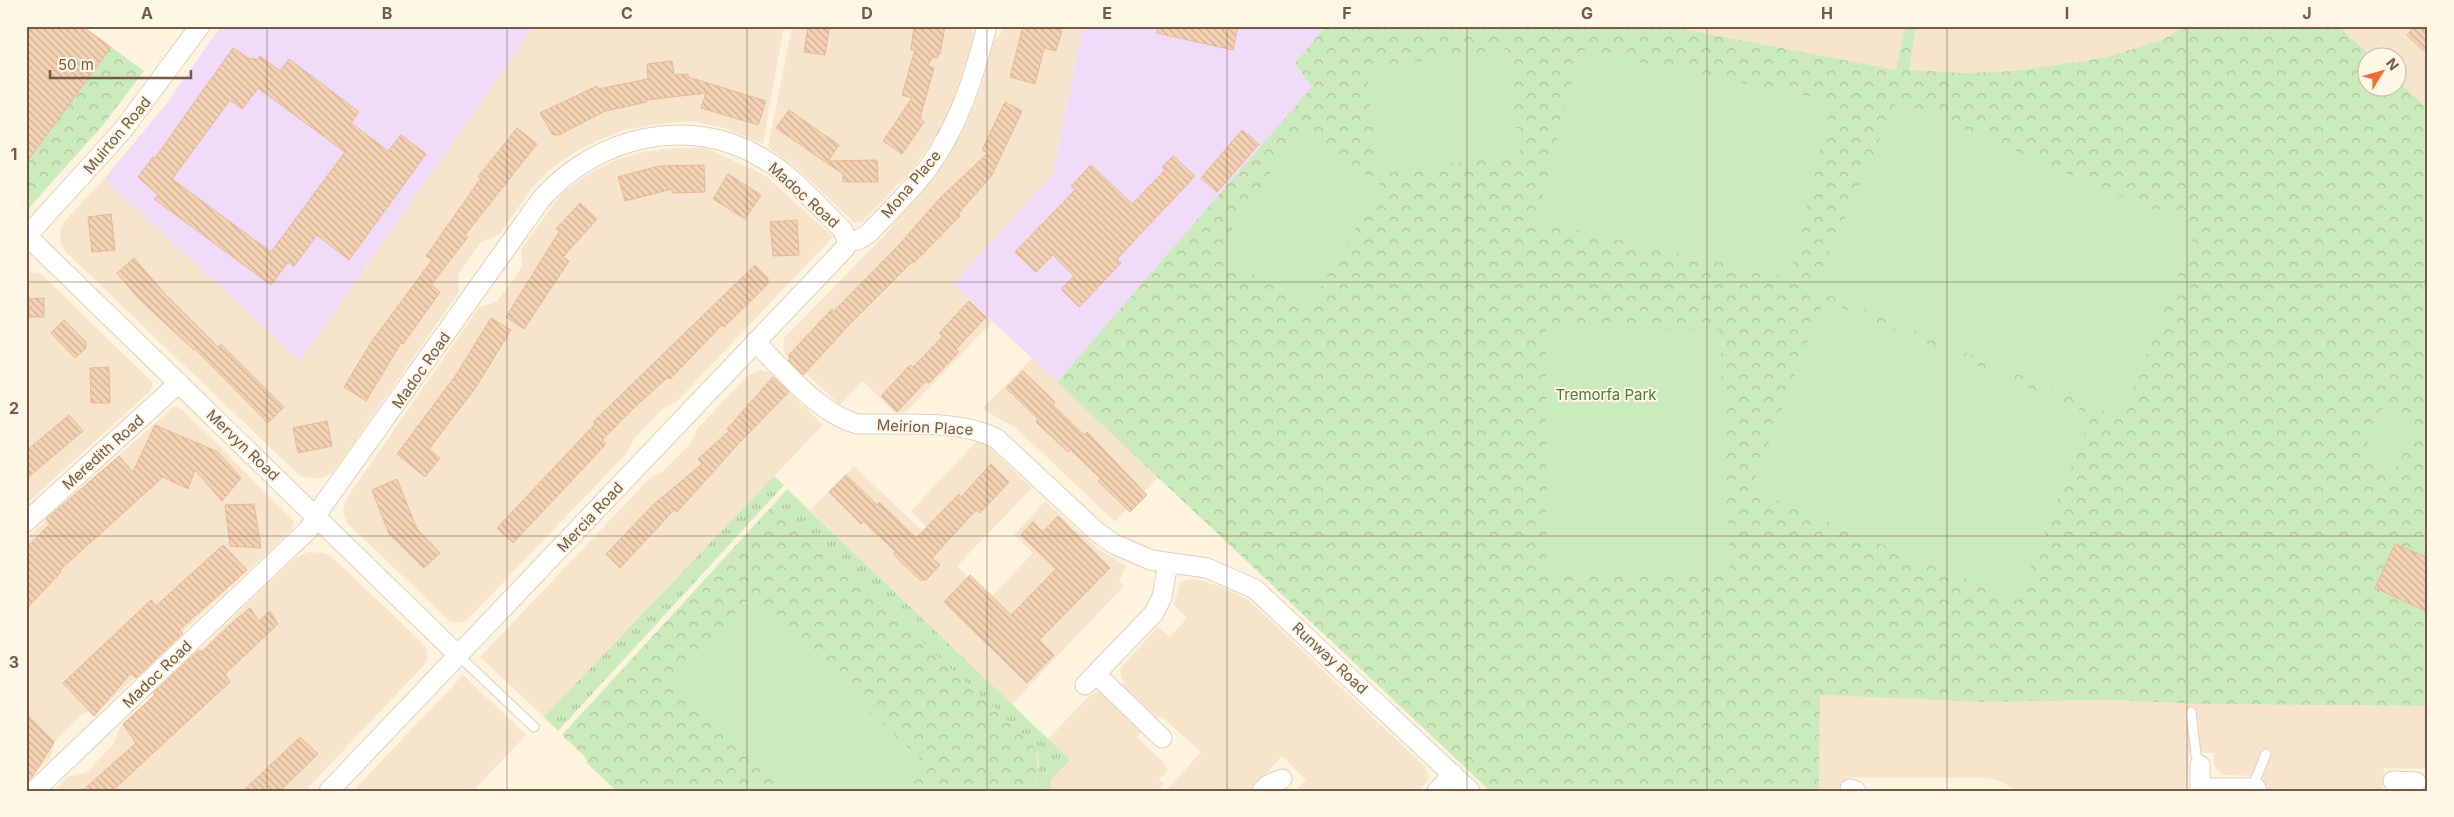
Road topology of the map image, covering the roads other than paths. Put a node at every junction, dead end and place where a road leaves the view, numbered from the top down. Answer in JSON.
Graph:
{"nodes":[{"id":1,"x":200,"y":26,"type":"edge"},
{"id":2,"x":987,"y":26,"type":"edge"},
{"id":3,"x":27,"y":237,"type":"edge"},
{"id":4,"x":848,"y":241,"type":"junction"},
{"id":5,"x":755,"y":342,"type":"junction"},
{"id":6,"x":179,"y":383,"type":"junction"},
{"id":7,"x":316,"y":516,"type":"junction"},
{"id":8,"x":26,"y":522,"type":"edge"},
{"id":9,"x":1168,"y":563,"type":"junction"},
{"id":10,"x":458,"y":655,"type":"junction"},
{"id":11,"x":2191,"y":712,"type":"dead end"},
{"id":12,"x":534,"y":727,"type":"dead end"},
{"id":13,"x":1162,"y":738,"type":"dead end"},
{"id":14,"x":2266,"y":754,"type":"dead end"},
{"id":15,"x":2200,"y":765,"type":"joint"},
{"id":16,"x":1453,"y":774,"type":"junction"},
{"id":17,"x":1282,"y":779,"type":"dead end"},
{"id":18,"x":2393,"y":781,"type":"dead end"},
{"id":19,"x":2420,"y":785,"type":"edge"},
{"id":20,"x":2254,"y":788,"type":"joint"},
{"id":21,"x":2200,"y":789,"type":"edge"},
{"id":22,"x":34,"y":791,"type":"edge"},
{"id":23,"x":329,"y":791,"type":"edge"},
{"id":24,"x":1262,"y":791,"type":"edge"},
{"id":25,"x":1437,"y":791,"type":"edge"},
{"id":26,"x":1470,"y":791,"type":"edge"}],
"edges":[{"from":1,"to":3,"type":"street","name":"Muirton Road"},
{"from":2,"to":4,"type":"street","name":"Mona Place"},
{"from":3,"to":6,"type":"street","name":"Mervyn Road"},
{"from":4,"to":5,"type":"street","name":"Mercia Road"},
{"from":4,"to":7,"type":"street","name":"Madoc Road"},
{"from":5,"to":9,"type":"street","name":"Meirion Place"},
{"from":5,"to":10,"type":"street","name":"Mercia Road"},
{"from":6,"to":7,"type":"street","name":"Mervyn Road"},
{"from":6,"to":8,"type":"street","name":"Meredith Road"},
{"from":7,"to":10,"type":"street","name":"Mervyn Road"},
{"from":7,"to":22,"type":"street","name":"Madoc Road"},
{"from":9,"to":13,"type":"street"},
{"from":9,"to":16,"type":"street","name":"Runway Road"},
{"from":10,"to":12,"type":"lane"},
{"from":10,"to":23,"type":"street","name":"Mercia Road"},
{"from":11,"to":15,"type":"lane"},
{"from":14,"to":20,"type":"lane"},
{"from":15,"to":21,"type":"street"},
{"from":16,"to":25,"type":"street"},
{"from":16,"to":26,"type":"street","name":"Runway Road"},
{"from":17,"to":24,"type":"street"},
{"from":18,"to":19,"type":"street"},
{"from":20,"to":21,"type":"street"}]}
